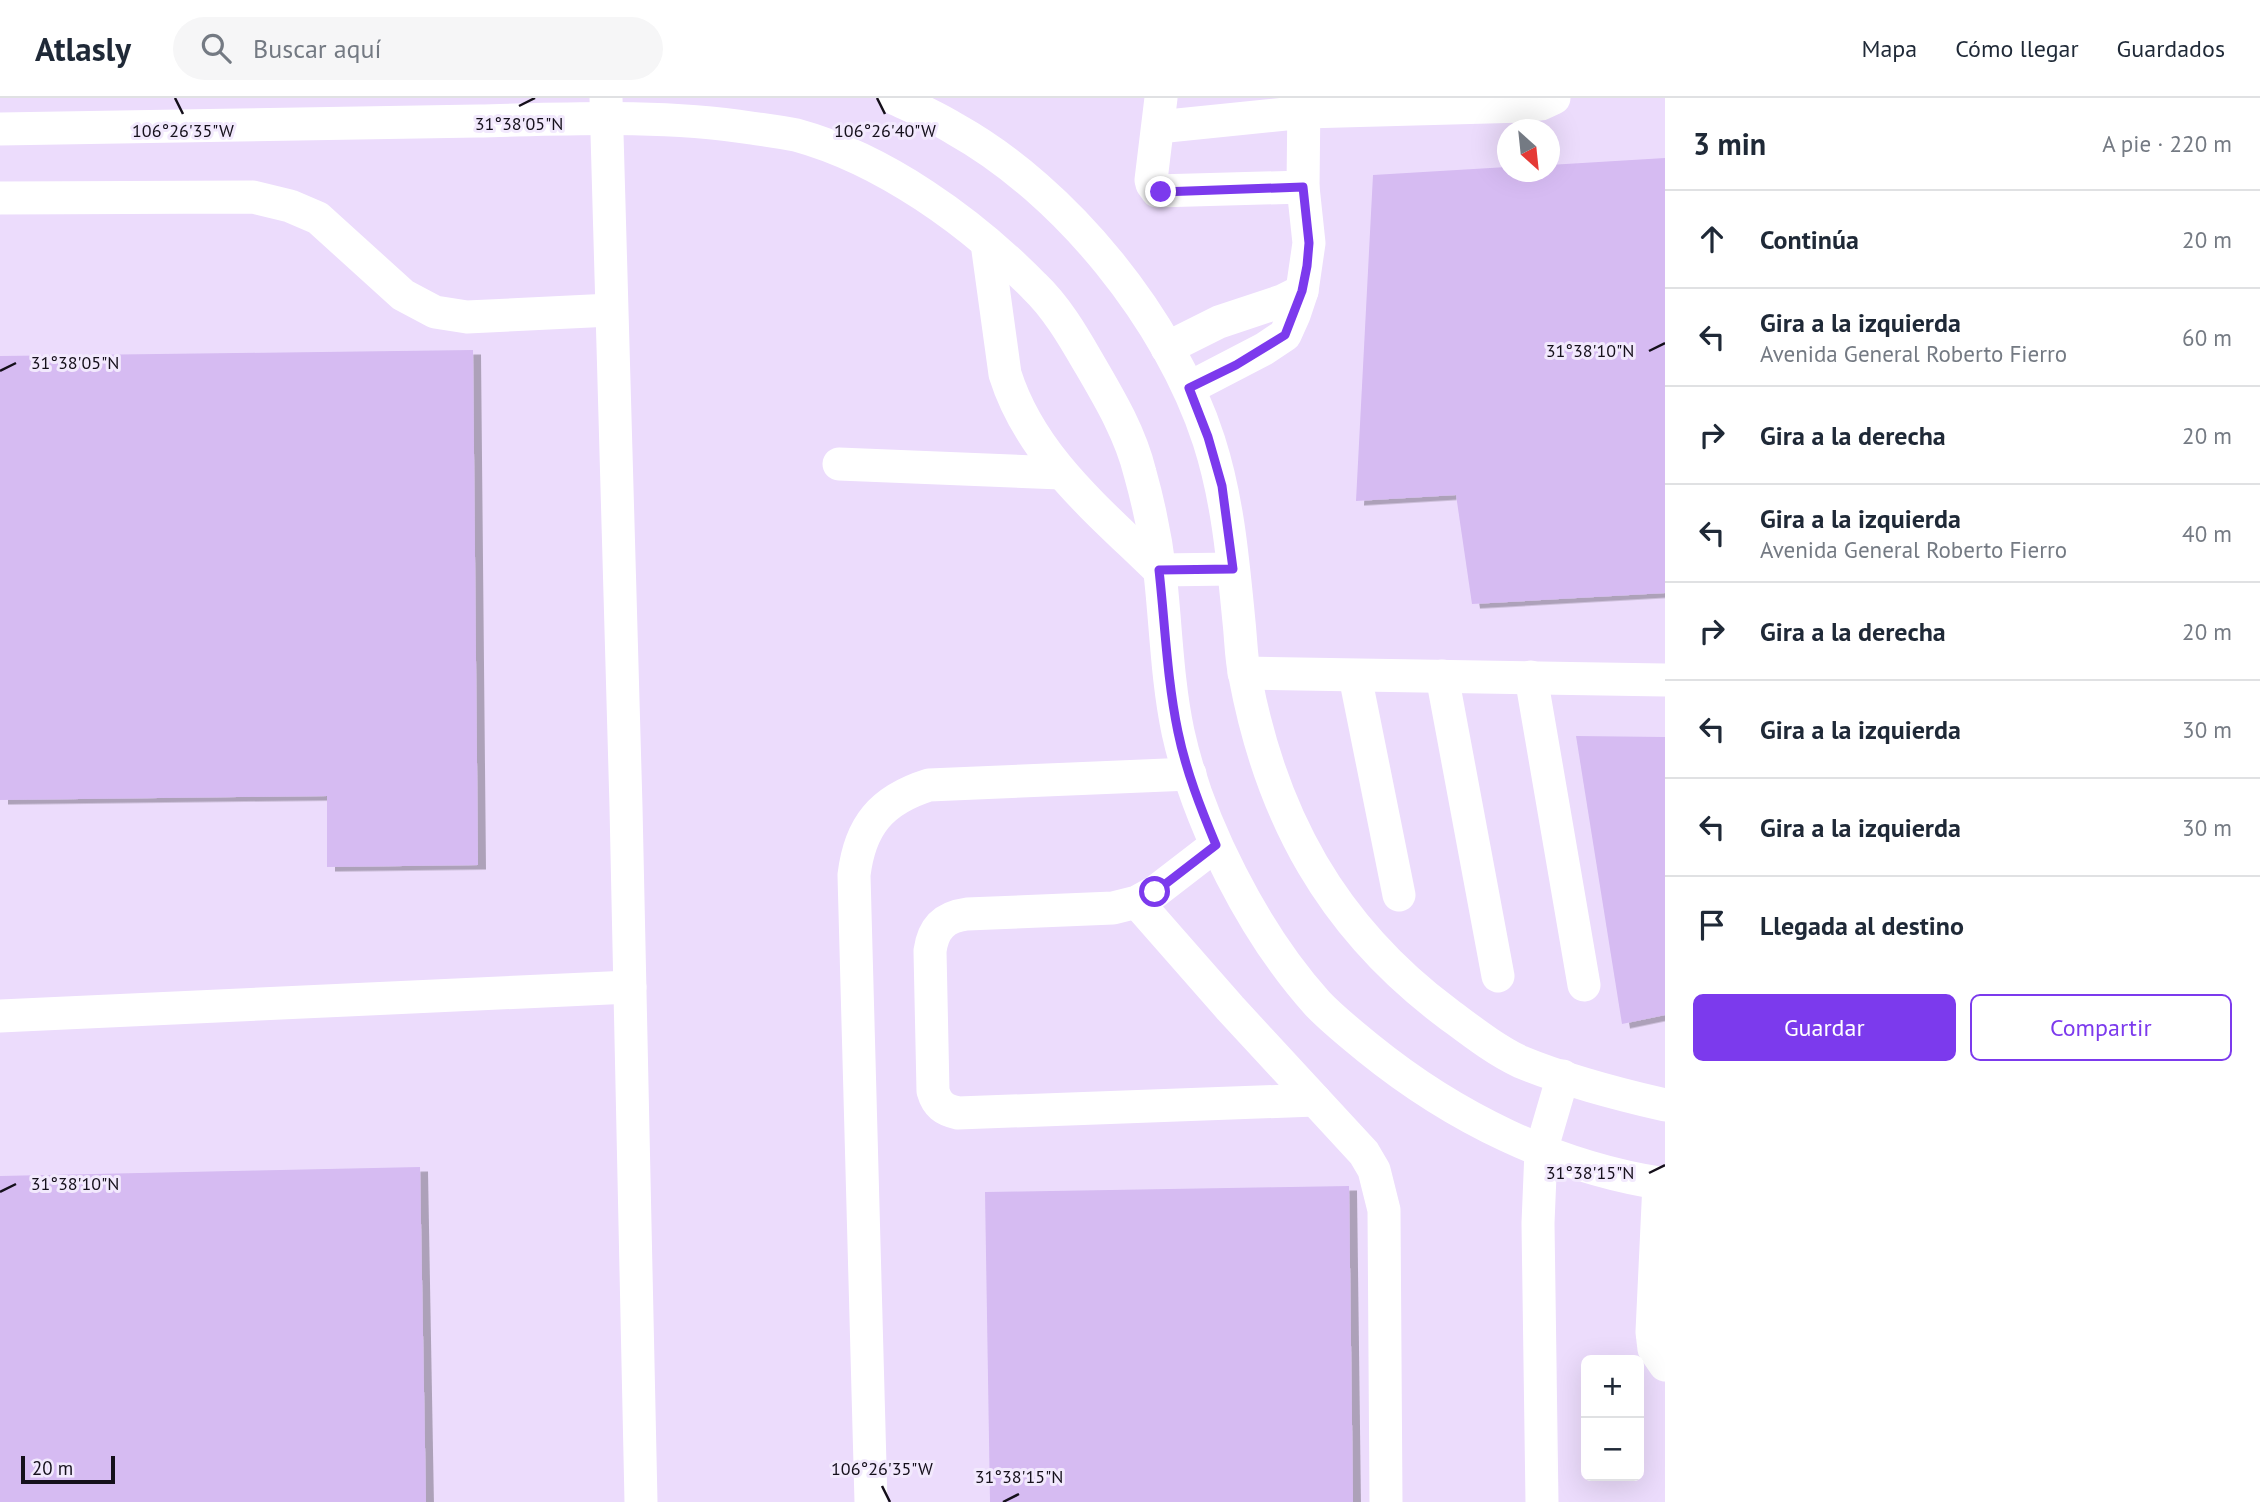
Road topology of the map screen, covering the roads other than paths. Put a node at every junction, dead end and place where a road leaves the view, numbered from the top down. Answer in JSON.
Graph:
{"nodes":[{"id":1,"x":894,"y":98,"type":"edge"},
{"id":2,"x":1554,"y":98,"type":"edge"},
{"id":3,"x":1304,"y":105,"type":"edge"},
{"id":4,"x":606,"y":108,"type":"edge"},
{"id":5,"x":1160,"y":112,"type":"edge"},
{"id":6,"x":0,"y":129,"type":"edge"},
{"id":7,"x":1303,"y":187,"type":"junction"},
{"id":8,"x":0,"y":198,"type":"edge"},
{"id":9,"x":987,"y":243,"type":"junction"},
{"id":10,"x":1302,"y":291,"type":"junction"},
{"id":11,"x":611,"y":310,"type":"junction"},
{"id":12,"x":1167,"y":348,"type":"junction"},
{"id":13,"x":1189,"y":388,"type":"junction"},
{"id":14,"x":839,"y":464,"type":"dead end"},
{"id":15,"x":1061,"y":473,"type":"junction"},
{"id":16,"x":1233,"y":569,"type":"junction"},
{"id":17,"x":1159,"y":570,"type":"junction"},
{"id":18,"x":1244,"y":673,"type":"junction"},
{"id":19,"x":1355,"y":676,"type":"junction"},
{"id":20,"x":1442,"y":676,"type":"junction"},
{"id":21,"x":1531,"y":677,"type":"junction"},
{"id":22,"x":1665,"y":680,"type":"edge"},
{"id":23,"x":1190,"y":774,"type":"junction"},
{"id":24,"x":1216,"y":845,"type":"junction"},
{"id":25,"x":1399,"y":895,"type":"dead end"},
{"id":26,"x":1137,"y":902,"type":"junction"},
{"id":27,"x":1498,"y":976,"type":"dead end"},
{"id":28,"x":1584,"y":985,"type":"dead end"},
{"id":29,"x":630,"y":986,"type":"junction"},
{"id":30,"x":0,"y":1016,"type":"edge"},
{"id":31,"x":1563,"y":1076,"type":"junction"},
{"id":32,"x":1315,"y":1100,"type":"junction"},
{"id":33,"x":1665,"y":1105,"type":"edge"},
{"id":34,"x":1541,"y":1151,"type":"junction"},
{"id":35,"x":1662,"y":1183,"type":"edge"},
{"id":36,"x":1665,"y":1365,"type":"edge"},
{"id":37,"x":641,"y":1502,"type":"edge"},
{"id":38,"x":871,"y":1502,"type":"edge"},
{"id":39,"x":1386,"y":1502,"type":"edge"},
{"id":40,"x":1542,"y":1502,"type":"edge"}],
"edges":[{"from":1,"to":12,"type":"street"},
{"from":2,"to":3,"type":"street"},
{"from":3,"to":5,"type":"street"},
{"from":3,"to":7,"type":"street"},
{"from":4,"to":6,"type":"street"},
{"from":4,"to":9,"type":"street"},
{"from":4,"to":11,"type":"street"},
{"from":5,"to":7,"type":"street"},
{"from":7,"to":10,"type":"street"},
{"from":8,"to":11,"type":"street"},
{"from":9,"to":15,"type":"street"},
{"from":9,"to":17,"type":"street"},
{"from":10,"to":12,"type":"street"},
{"from":10,"to":13,"type":"street"},
{"from":11,"to":29,"type":"street"},
{"from":12,"to":13,"type":"street"},
{"from":13,"to":16,"type":"street"},
{"from":14,"to":15,"type":"street"},
{"from":15,"to":17,"type":"street"},
{"from":16,"to":17,"type":"street"},
{"from":16,"to":18,"type":"street"},
{"from":17,"to":23,"type":"street"},
{"from":18,"to":19,"type":"street"},
{"from":18,"to":31,"type":"street"},
{"from":19,"to":20,"type":"street"},
{"from":19,"to":25,"type":"street"},
{"from":20,"to":21,"type":"street"},
{"from":20,"to":27,"type":"street"},
{"from":21,"to":22,"type":"street"},
{"from":21,"to":28,"type":"street"},
{"from":23,"to":24,"type":"street"},
{"from":23,"to":38,"type":"street"},
{"from":24,"to":26,"type":"street"},
{"from":24,"to":34,"type":"street"},
{"from":26,"to":32,"type":"street"},
{"from":26,"to":32,"type":"street"},
{"from":29,"to":30,"type":"street"},
{"from":29,"to":37,"type":"street"},
{"from":31,"to":33,"type":"street"},
{"from":31,"to":34,"type":"street"},
{"from":32,"to":39,"type":"street"},
{"from":34,"to":35,"type":"street"},
{"from":34,"to":40,"type":"street"},
{"from":35,"to":36,"type":"street"}]}
